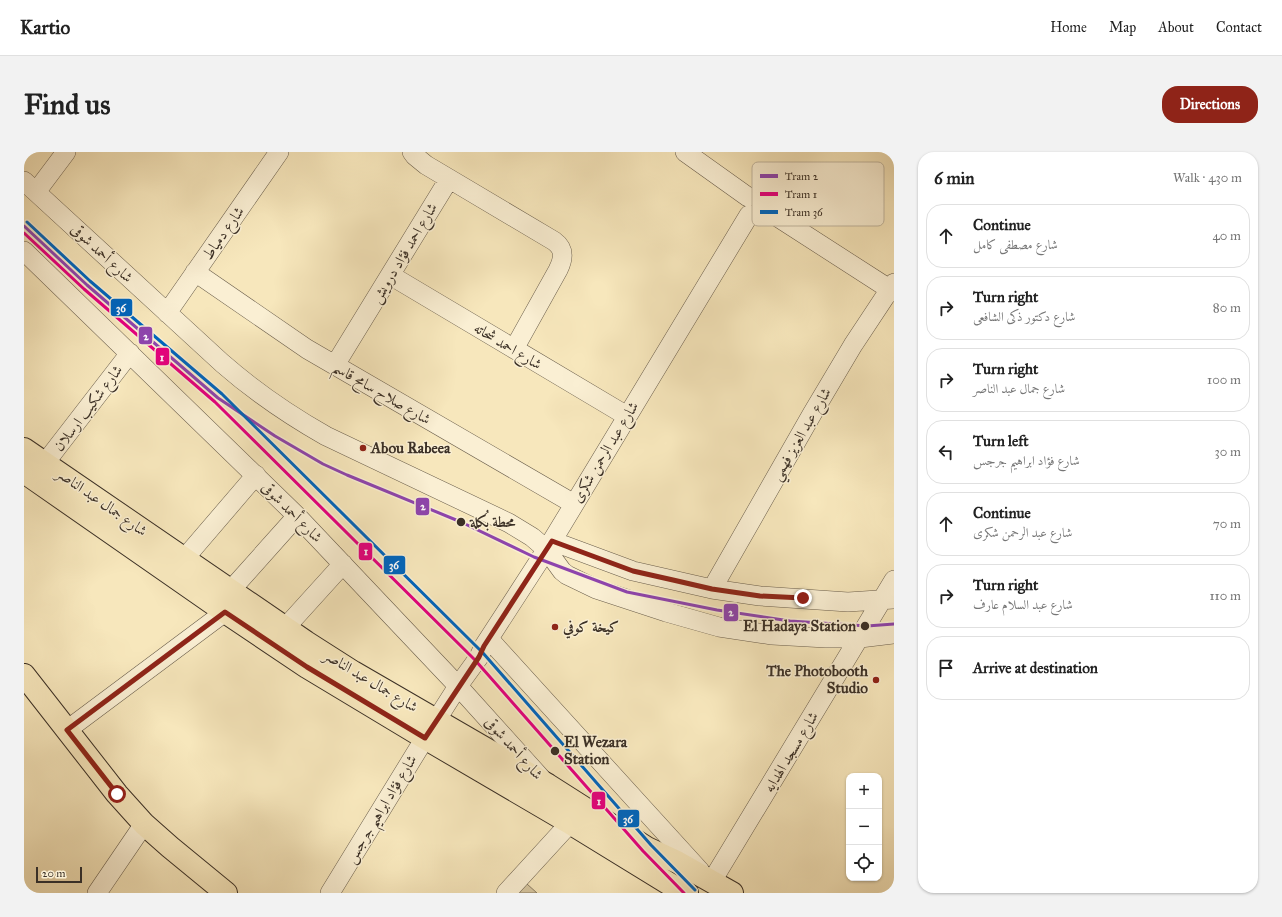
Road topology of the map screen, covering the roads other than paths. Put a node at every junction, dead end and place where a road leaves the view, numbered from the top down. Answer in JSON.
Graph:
{"nodes":[{"id":1,"x":66,"y":152,"type":"edge"},
{"id":2,"x":279,"y":152,"type":"edge"},
{"id":3,"x":412,"y":152,"type":"edge"},
{"id":4,"x":685,"y":152,"type":"edge"},
{"id":5,"x":449,"y":179,"type":"junction"},
{"id":6,"x":30,"y":186,"type":"edge"},
{"id":7,"x":752,"y":205,"type":"edge"},
{"id":8,"x":752,"y":210,"type":"edge"},
{"id":9,"x":786,"y":226,"type":"edge"},
{"id":10,"x":24,"y":251,"type":"edge"},
{"id":11,"x":195,"y":272,"type":"junction"},
{"id":12,"x":390,"y":275,"type":"junction"},
{"id":13,"x":892,"y":288,"type":"edge"},
{"id":14,"x":167,"y":313,"type":"junction"},
{"id":15,"x":514,"y":349,"type":"junction"},
{"id":16,"x":130,"y":353,"type":"junction"},
{"id":17,"x":335,"y":365,"type":"junction"},
{"id":18,"x":627,"y":416,"type":"junction"},
{"id":19,"x":24,"y":448,"type":"edge"},
{"id":20,"x":31,"y":474,"type":"edge"},
{"id":21,"x":256,"y":476,"type":"junction"},
{"id":22,"x":574,"y":504,"type":"junction"},
{"id":23,"x":297,"y":516,"type":"junction"},
{"id":24,"x":549,"y":545,"type":"junction"},
{"id":25,"x":184,"y":559,"type":"junction"},
{"id":26,"x":344,"y":564,"type":"junction"},
{"id":27,"x":894,"y":580,"type":"edge"},
{"id":28,"x":712,"y":589,"type":"junction"},
{"id":29,"x":230,"y":591,"type":"junction"},
{"id":30,"x":888,"y":599,"type":"edge"},
{"id":31,"x":225,"y":612,"type":"junction"},
{"id":32,"x":284,"y":628,"type":"junction"},
{"id":33,"x":894,"y":634,"type":"edge"},
{"id":34,"x":860,"y":638,"type":"junction"},
{"id":35,"x":489,"y":639,"type":"junction"},
{"id":36,"x":25,"y":677,"type":"edge"},
{"id":37,"x":458,"y":686,"type":"junction"},
{"id":38,"x":436,"y":720,"type":"junction"},
{"id":39,"x":67,"y":730,"type":"junction"},
{"id":40,"x":425,"y":738,"type":"junction"},
{"id":41,"x":548,"y":785,"type":"junction"},
{"id":42,"x":570,"y":823,"type":"junction"},
{"id":43,"x":144,"y":824,"type":"junction"},
{"id":44,"x":628,"y":835,"type":"junction"},
{"id":45,"x":709,"y":880,"type":"junction"},
{"id":46,"x":681,"y":891,"type":"edge"},
{"id":47,"x":97,"y":893,"type":"edge"},
{"id":48,"x":226,"y":893,"type":"edge"},
{"id":49,"x":330,"y":893,"type":"edge"},
{"id":50,"x":506,"y":893,"type":"edge"},
{"id":51,"x":732,"y":893,"type":"edge"}],
"edges":[{"from":1,"to":6,"type":"street"},
{"from":2,"to":11,"type":"street","name":"شارع دمياط"},
{"from":3,"to":5,"type":"street"},
{"from":4,"to":7,"type":"street"},
{"from":5,"to":12,"type":"street","name":"شارع احمد فؤاد درويش"},
{"from":5,"to":15,"type":"street"},
{"from":6,"to":14,"type":"street","name":"شارع أحمد شوقى"},
{"from":8,"to":18,"type":"street","name":"شارع عبد الرحمن شكرى"},
{"from":9,"to":13,"type":"street"},
{"from":10,"to":16,"type":"street","name":"شارع أحمد شوقى"},
{"from":11,"to":14,"type":"street","name":"شارع دمياط"},
{"from":11,"to":17,"type":"street","name":"شارع صلاح سامح قاسم"},
{"from":12,"to":15,"type":"street","name":"شارع احمد شحاته"},
{"from":12,"to":17,"type":"street","name":"شارع احمد فؤاد درويش"},
{"from":13,"to":28,"type":"street","name":"شارع عبد العزيز فهمي"},
{"from":14,"to":24,"type":"street","name":"شارع أحمد شوقى"},
{"from":15,"to":18,"type":"street","name":"شارع احمد شحاته"},
{"from":16,"to":20,"type":"street","name":"شارع شكيب ارسلان"},
{"from":16,"to":21,"type":"street","name":"شارع أحمد شوقى"},
{"from":17,"to":22,"type":"street","name":"شارع صلاح سامح قاسم"},
{"from":18,"to":22,"type":"street","name":"شارع عبد الرحمن شكرى"},
{"from":19,"to":20,"type":"main road","name":"شارع جمال عبد الناصر"},
{"from":20,"to":25,"type":"main road","name":"شارع جمال عبد الناصر"},
{"from":20,"to":31,"type":"main road","name":"شارع جمال عبد الناصر"},
{"from":21,"to":23,"type":"street","name":"شارع أحمد شوقى"},
{"from":21,"to":25,"type":"street"},
{"from":22,"to":24,"type":"street","name":"شارع عبد الرحمن شكرى"},
{"from":23,"to":26,"type":"street","name":"شارع أحمد شوقى"},
{"from":23,"to":29,"type":"street"},
{"from":24,"to":28,"type":"street"},
{"from":24,"to":34,"type":"street"},
{"from":24,"to":35,"type":"street","name":"شارع عبد الرحمن شكرى"},
{"from":25,"to":29,"type":"main road","name":"شارع جمال عبد الناصر"},
{"from":26,"to":32,"type":"street"},
{"from":26,"to":37,"type":"street","name":"شارع أحمد شوقى"},
{"from":27,"to":30,"type":"street","name":"شارع مسجد الهدايه"},
{"from":28,"to":30,"type":"street"},
{"from":29,"to":32,"type":"main road","name":"شارع جمال عبد الناصر"},
{"from":30,"to":34,"type":"street","name":"شارع مسجد الهدايه"},
{"from":31,"to":39,"type":"street"},
{"from":31,"to":40,"type":"main road","name":"شارع جمال عبد الناصر"},
{"from":32,"to":38,"type":"main road","name":"شارع جمال عبد الناصر"},
{"from":33,"to":34,"type":"street"},
{"from":34,"to":45,"type":"street","name":"شارع مسجد الهدايه"},
{"from":35,"to":37,"type":"street","name":"شارع عبد الرحمن شكرى"},
{"from":35,"to":45,"type":"street"},
{"from":36,"to":39,"type":"main road"},
{"from":37,"to":38,"type":"street","name":"شارع فؤاد ابراهيم جرجس"},
{"from":37,"to":41,"type":"street","name":"شارع أحمد شوقى"},
{"from":38,"to":40,"type":"street","name":"شارع فؤاد ابراهيم جرجس"},
{"from":38,"to":41,"type":"main road","name":"شارع جمال عبد الناصر"},
{"from":39,"to":43,"type":"main road"},
{"from":40,"to":42,"type":"main road","name":"شارع جمال عبد الناصر"},
{"from":40,"to":49,"type":"street","name":"شارع فؤاد ابراهيم جرجس"},
{"from":41,"to":44,"type":"main road","name":"شارع جمال عبد الناصر"},
{"from":42,"to":46,"type":"main road","name":"شارع جمال عبد الناصر"},
{"from":42,"to":50,"type":"street"},
{"from":43,"to":47,"type":"street"},
{"from":43,"to":48,"type":"main road"},
{"from":44,"to":45,"type":"main road","name":"شارع جمال عبد الناصر"},
{"from":44,"to":46,"type":"street"},
{"from":45,"to":51,"type":"main road","name":"شارع جمال عبد الناصر"}]}
